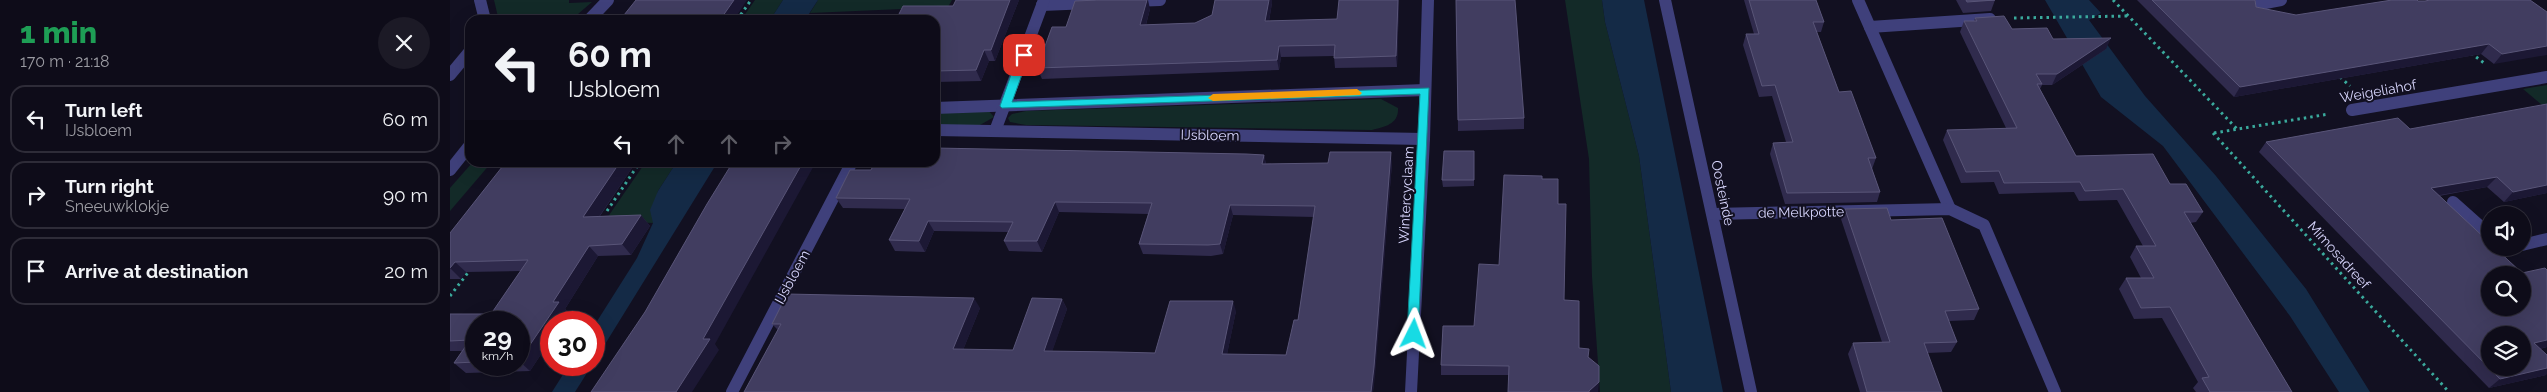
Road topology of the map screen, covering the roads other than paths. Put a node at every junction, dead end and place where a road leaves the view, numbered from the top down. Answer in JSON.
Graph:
{"nodes":[{"id":1,"x":480,"y":0,"type":"edge"},
{"id":2,"x":608,"y":0,"type":"edge"},
{"id":3,"x":1160,"y":0,"type":"edge"},
{"id":4,"x":1428,"y":0,"type":"edge"},
{"id":5,"x":1665,"y":0,"type":"edge"},
{"id":6,"x":1858,"y":0,"type":"edge"},
{"id":7,"x":2281,"y":0,"type":"edge"},
{"id":8,"x":1120,"y":2,"type":"edge"},
{"id":9,"x":1043,"y":3,"type":"edge"},
{"id":10,"x":1101,"y":3,"type":"edge"},
{"id":11,"x":2260,"y":4,"type":"dead end"},
{"id":12,"x":484,"y":15,"type":"edge"},
{"id":13,"x":594,"y":15,"type":"edge"},
{"id":14,"x":1997,"y":19,"type":"edge"},
{"id":15,"x":1870,"y":27,"type":"junction"},
{"id":16,"x":465,"y":57,"type":"edge"},
{"id":17,"x":450,"y":75,"type":"edge"},
{"id":18,"x":2547,"y":77,"type":"edge"},
{"id":19,"x":1426,"y":90,"type":"junction"},
{"id":20,"x":1005,"y":106,"type":"junction"},
{"id":21,"x":940,"y":108,"type":"edge"},
{"id":22,"x":2352,"y":110,"type":"road end"},
{"id":23,"x":940,"y":130,"type":"edge"},
{"id":24,"x":995,"y":131,"type":"junction"},
{"id":25,"x":1424,"y":139,"type":"junction"},
{"id":26,"x":465,"y":151,"type":"edge"},
{"id":27,"x":849,"y":167,"type":"edge"},
{"id":28,"x":450,"y":170,"type":"edge"},
{"id":29,"x":2453,"y":202,"type":"dead end"},
{"id":30,"x":1950,"y":209,"type":"junction"},
{"id":31,"x":1713,"y":214,"type":"junction"},
{"id":32,"x":2481,"y":227,"type":"edge"},
{"id":33,"x":2547,"y":240,"type":"edge"},
{"id":34,"x":2531,"y":243,"type":"edge"},
{"id":35,"x":732,"y":392,"type":"edge"},
{"id":36,"x":1411,"y":392,"type":"edge"},
{"id":37,"x":1751,"y":392,"type":"edge"},
{"id":38,"x":2055,"y":392,"type":"edge"}],
"edges":[{"from":1,"to":12,"type":"street"},
{"from":2,"to":13,"type":"street"},
{"from":3,"to":8,"type":"street"},
{"from":4,"to":19,"type":"street","name":"Wintercyclaam"},
{"from":5,"to":31,"type":"street","name":"Oosteinde"},
{"from":6,"to":15,"type":"street"},
{"from":7,"to":11,"type":"street"},
{"from":9,"to":10,"type":"street"},
{"from":9,"to":20,"type":"street"},
{"from":14,"to":15,"type":"street"},
{"from":15,"to":30,"type":"street"},
{"from":16,"to":17,"type":"street"},
{"from":18,"to":22,"type":"street","name":"Weigeliahof"},
{"from":19,"to":20,"type":"street"},
{"from":19,"to":25,"type":"street","name":"Wintercyclaam"},
{"from":20,"to":21,"type":"street"},
{"from":20,"to":24,"type":"street"},
{"from":23,"to":24,"type":"street","name":"IJsbloem"},
{"from":24,"to":25,"type":"street","name":"IJsbloem"},
{"from":25,"to":36,"type":"street","name":"Wintercyclaam"},
{"from":26,"to":28,"type":"street"},
{"from":27,"to":35,"type":"street","name":"IJsbloem"},
{"from":29,"to":32,"type":"street"},
{"from":30,"to":31,"type":"street","name":"de Melkpotte"},
{"from":30,"to":38,"type":"street","name":"de Melkpotte"},
{"from":31,"to":37,"type":"street","name":"Oosteinde"},
{"from":33,"to":34,"type":"street"}]}
